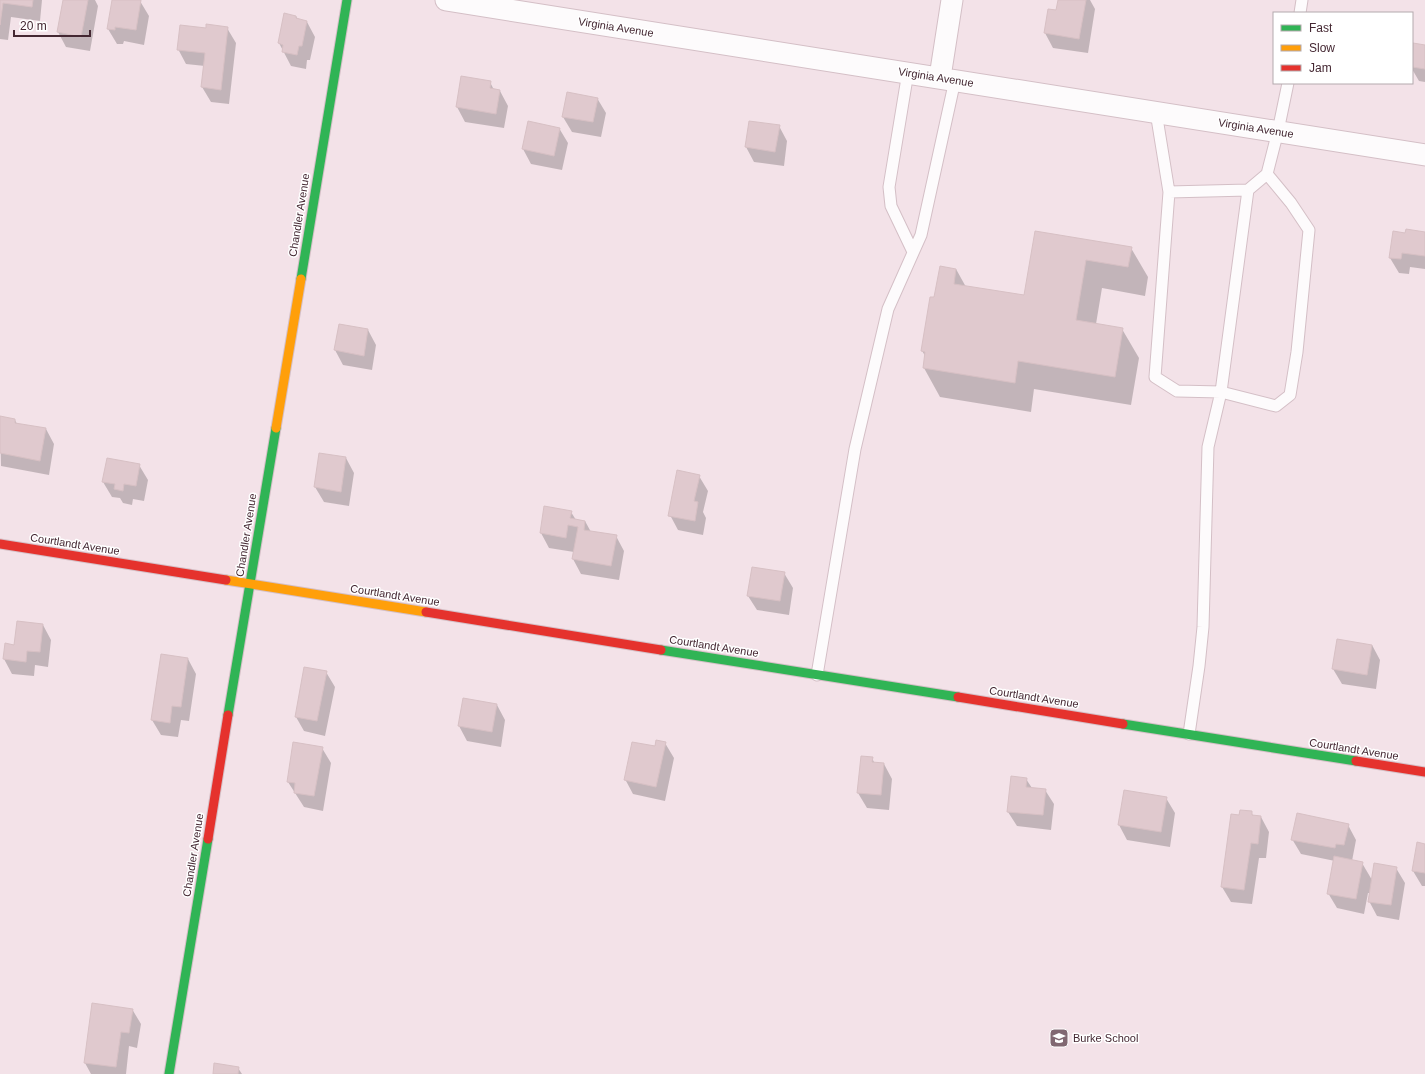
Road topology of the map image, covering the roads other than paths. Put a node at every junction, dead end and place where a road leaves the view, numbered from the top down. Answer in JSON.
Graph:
{"nodes":[{"id":1,"x":347,"y":0,"type":"edge"},
{"id":2,"x":446,"y":0,"type":"edge"},
{"id":3,"x":952,"y":0,"type":"edge"},
{"id":4,"x":1302,"y":0,"type":"edge"},
{"id":5,"x":1300,"y":12,"type":"edge"},
{"id":6,"x":908,"y":72,"type":"junction"},
{"id":7,"x":948,"y":79,"type":"junction"},
{"id":8,"x":1288,"y":84,"type":"edge"},
{"id":9,"x":1156,"y":112,"type":"junction"},
{"id":10,"x":1278,"y":131,"type":"junction"},
{"id":11,"x":1425,"y":155,"type":"edge"},
{"id":12,"x":1267,"y":174,"type":"junction"},
{"id":13,"x":1248,"y":190,"type":"junction"},
{"id":14,"x":1170,"y":192,"type":"junction"},
{"id":15,"x":913,"y":252,"type":"junction"},
{"id":16,"x":1221,"y":392,"type":"junction"},
{"id":17,"x":0,"y":544,"type":"edge"},
{"id":18,"x":250,"y":584,"type":"junction"},
{"id":19,"x":817,"y":675,"type":"junction"},
{"id":20,"x":1189,"y":734,"type":"junction"},
{"id":21,"x":1425,"y":772,"type":"edge"},
{"id":22,"x":169,"y":1074,"type":"edge"}],
"edges":[{"from":1,"to":18,"type":"street","name":"Chandler Avenue"},
{"from":2,"to":6,"type":"street","name":"Virginia Avenue"},
{"from":3,"to":7,"type":"street"},
{"from":4,"to":5,"type":"lane"},
{"from":6,"to":7,"type":"street","name":"Virginia Avenue"},
{"from":6,"to":15,"type":"lane"},
{"from":7,"to":9,"type":"street","name":"Virginia Avenue"},
{"from":7,"to":15,"type":"lane"},
{"from":8,"to":10,"type":"lane"},
{"from":9,"to":10,"type":"street","name":"Virginia Avenue"},
{"from":9,"to":14,"type":"lane"},
{"from":10,"to":11,"type":"street","name":"Virginia Avenue"},
{"from":10,"to":12,"type":"lane"},
{"from":12,"to":13,"type":"lane"},
{"from":12,"to":16,"type":"lane"},
{"from":13,"to":14,"type":"lane"},
{"from":13,"to":16,"type":"lane"},
{"from":14,"to":16,"type":"lane"},
{"from":15,"to":19,"type":"lane"},
{"from":16,"to":20,"type":"lane"},
{"from":17,"to":18,"type":"street","name":"Courtlandt Avenue"},
{"from":18,"to":19,"type":"street","name":"Courtlandt Avenue"},
{"from":18,"to":22,"type":"street","name":"Chandler Avenue"},
{"from":19,"to":20,"type":"street","name":"Courtlandt Avenue"},
{"from":20,"to":21,"type":"street","name":"Courtlandt Avenue"}]}
